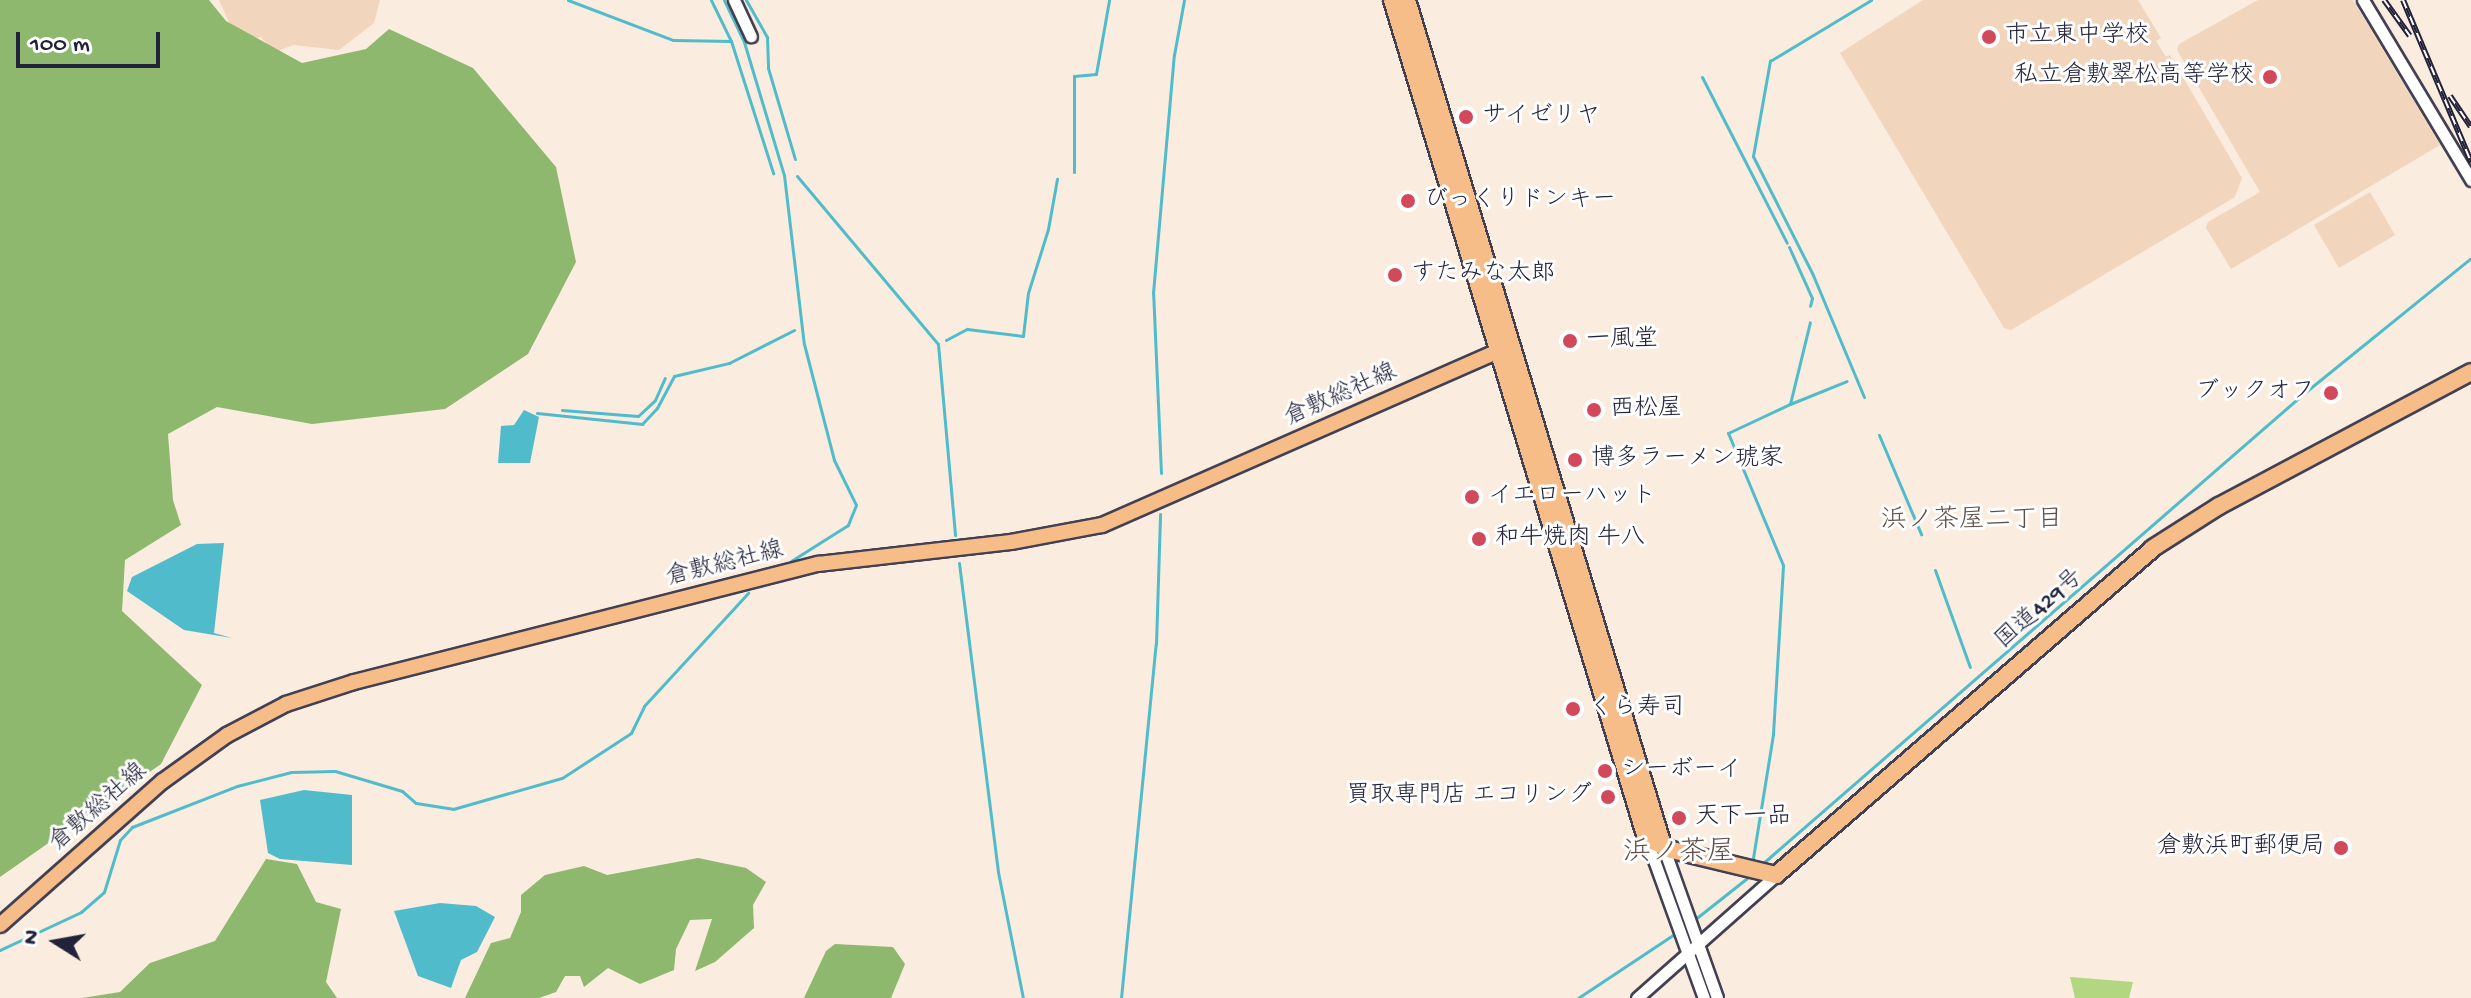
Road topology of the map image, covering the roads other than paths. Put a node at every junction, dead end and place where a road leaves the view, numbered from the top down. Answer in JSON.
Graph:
{"nodes":[{"id":1,"x":734,"y":0,"type":"edge"},
{"id":2,"x":1392,"y":0,"type":"edge"},
{"id":3,"x":1407,"y":0,"type":"edge"},
{"id":4,"x":2363,"y":0,"type":"edge"},
{"id":5,"x":751,"y":36,"type":"dead end"},
{"id":6,"x":2471,"y":180,"type":"edge"},
{"id":7,"x":1505,"y":348,"type":"junction"},
{"id":8,"x":2471,"y":372,"type":"edge"},
{"id":9,"x":1646,"y":838,"type":"junction"},
{"id":10,"x":1663,"y":846,"type":"junction"},
{"id":11,"x":1776,"y":875,"type":"junction"},
{"id":12,"x":0,"y":925,"type":"edge"},
{"id":13,"x":1699,"y":945,"type":"junction"},
{"id":14,"x":1687,"y":955,"type":"junction"},
{"id":15,"x":1637,"y":998,"type":"edge"},
{"id":16,"x":1704,"y":998,"type":"edge"},
{"id":17,"x":1717,"y":998,"type":"edge"}],
"edges":[{"from":1,"to":5,"type":"street"},
{"from":2,"to":7,"type":"highway"},
{"from":3,"to":7,"type":"highway"},
{"from":4,"to":6,"type":"street"},
{"from":7,"to":9,"type":"highway"},
{"from":7,"to":10,"type":"highway"},
{"from":7,"to":12,"type":"main road","name":"倉敷総社線"},
{"from":8,"to":11,"type":"highway","name":"国道429号"},
{"from":9,"to":10,"type":"highway"},
{"from":9,"to":14,"type":"street"},
{"from":10,"to":11,"type":"highway"},
{"from":10,"to":13,"type":"street"},
{"from":11,"to":13,"type":"street"},
{"from":13,"to":14,"type":"street"},
{"from":13,"to":17,"type":"street"},
{"from":14,"to":15,"type":"street"},
{"from":14,"to":16,"type":"street"}]}
